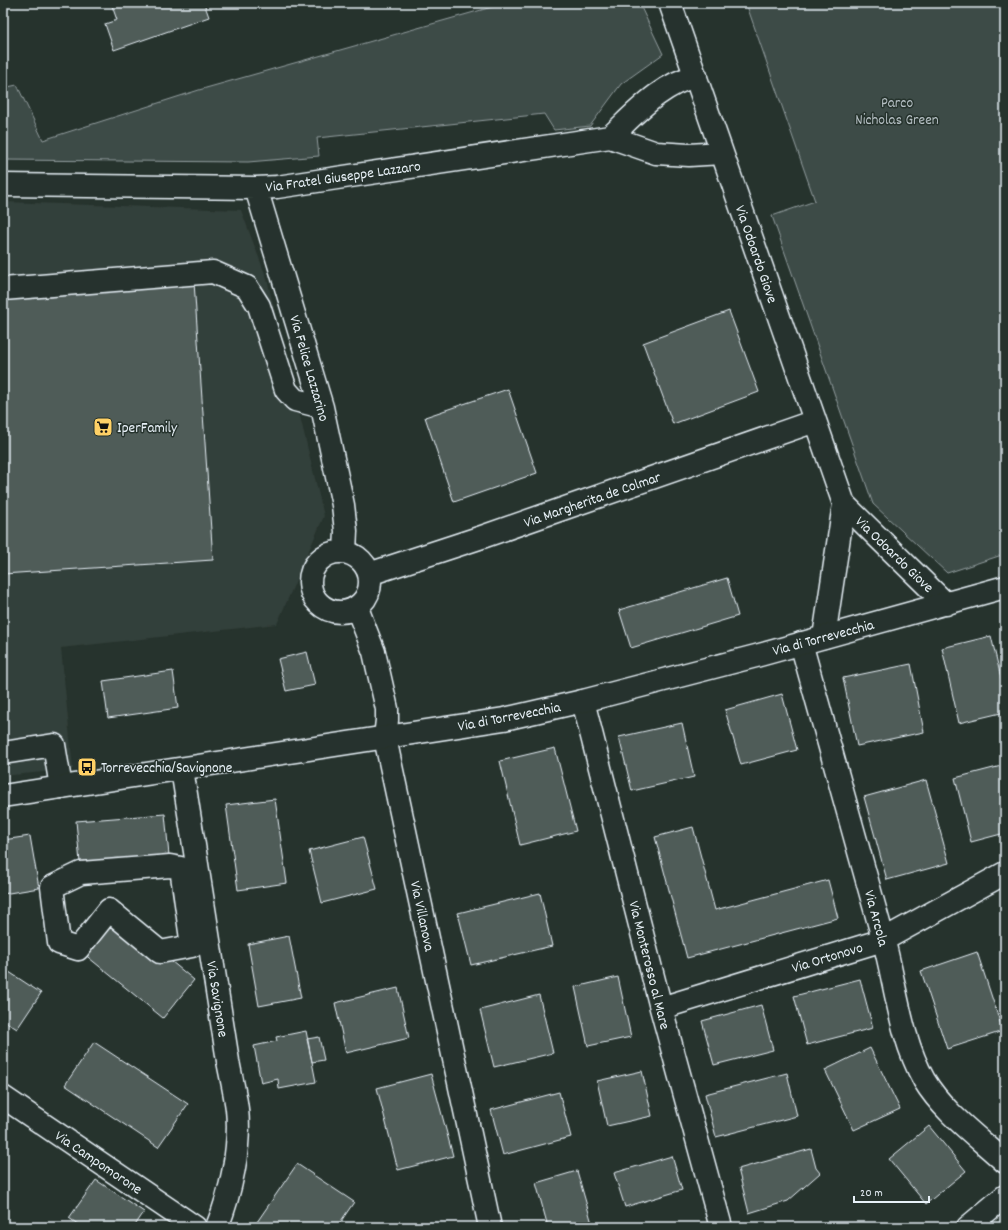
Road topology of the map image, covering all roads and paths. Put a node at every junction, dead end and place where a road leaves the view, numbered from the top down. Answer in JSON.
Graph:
{"nodes":[{"id":1,"x":670,"y":3,"type":"edge"},
{"id":2,"x":696,"y":76,"type":"junction"},
{"id":3,"x":610,"y":137,"type":"junction"},
{"id":4,"x":722,"y":153,"type":"junction"},
{"id":5,"x":3,"y":185,"type":"edge"},
{"id":6,"x":256,"y":188,"type":"junction"},
{"id":7,"x":3,"y":289,"type":"edge"},
{"id":8,"x":322,"y":408,"type":"junction"},
{"id":9,"x":815,"y":421,"type":"junction"},
{"id":10,"x":844,"y":504,"type":"junction"},
{"id":11,"x":345,"y":552,"type":"junction"},
{"id":12,"x":369,"y":574,"type":"junction"},
{"id":13,"x":1005,"y":587,"type":"edge"},
{"id":14,"x":946,"y":604,"type":"junction"},
{"id":15,"x":357,"y":608,"type":"junction"},
{"id":16,"x":824,"y":637,"type":"junction"},
{"id":17,"x":801,"y":643,"type":"junction"},
{"id":18,"x":583,"y":701,"type":"junction"},
{"id":19,"x":385,"y":738,"type":"junction"},
{"id":20,"x":3,"y":753,"type":"edge"},
{"id":21,"x":182,"y":769,"type":"junction"},
{"id":22,"x":61,"y":787,"type":"junction"},
{"id":23,"x":3,"y":796,"type":"edge"},
{"id":24,"x":80,"y":873,"type":"joint"},
{"id":25,"x":1005,"y":873,"type":"edge"},
{"id":26,"x":884,"y":940,"type":"junction"},
{"id":27,"x":661,"y":1008,"type":"junction"},
{"id":28,"x":3,"y":1097,"type":"edge"},
{"id":29,"x":1005,"y":1162,"type":"edge"},
{"id":30,"x":1005,"y":1196,"type":"edge"},
{"id":31,"x":195,"y":1227,"type":"edge"},
{"id":32,"x":217,"y":1227,"type":"edge"},
{"id":33,"x":490,"y":1227,"type":"edge"},
{"id":34,"x":722,"y":1227,"type":"edge"},
{"id":35,"x":968,"y":1227,"type":"edge"}],
"edges":[{"from":1,"to":2,"type":"street","name":"Via Odoardo Giove"},
{"from":2,"to":3,"type":"street"},
{"from":2,"to":4,"type":"street","name":"Via Odoardo Giove"},
{"from":3,"to":4,"type":"street"},
{"from":3,"to":6,"type":"street","name":"Via Fratel Giuseppe Lazzaro"},
{"from":4,"to":9,"type":"street","name":"Via Odoardo Giove"},
{"from":5,"to":6,"type":"street","name":"Via Fratel Giuseppe Lazzaro"},
{"from":6,"to":8,"type":"street","name":"Via Felice Lazzarino"},
{"from":7,"to":8,"type":"street"},
{"from":8,"to":11,"type":"street","name":"Via Felice Lazzarino"},
{"from":9,"to":10,"type":"street","name":"Via Odoardo Giove"},
{"from":9,"to":12,"type":"street","name":"Via Margherita de Colmar"},
{"from":10,"to":14,"type":"street","name":"Via Odoardo Giove"},
{"from":10,"to":16,"type":"street","name":"Via Odoardo Giove"},
{"from":11,"to":12,"type":"street"},
{"from":11,"to":15,"type":"street"},
{"from":12,"to":15,"type":"street"},
{"from":13,"to":14,"type":"street","name":"Via di Torrevecchia"},
{"from":14,"to":16,"type":"street","name":"Via di Torrevecchia"},
{"from":15,"to":19,"type":"street","name":"Via Villanova"},
{"from":16,"to":17,"type":"street","name":"Via di Torrevecchia"},
{"from":17,"to":18,"type":"street","name":"Via di Torrevecchia"},
{"from":17,"to":26,"type":"street","name":"Via Arcola"},
{"from":18,"to":19,"type":"street","name":"Via di Torrevecchia"},
{"from":18,"to":27,"type":"street","name":"Via Monterosso al Mare"},
{"from":19,"to":21,"type":"street","name":"Via di Torrevecchia"},
{"from":19,"to":33,"type":"street","name":"Via Villanova"},
{"from":20,"to":22,"type":"street"},
{"from":21,"to":22,"type":"street","name":"Via di Torrevecchia"},
{"from":21,"to":32,"type":"street","name":"Via Savignone"},
{"from":22,"to":23,"type":"street","name":"Via di Torrevecchia"},
{"from":24,"to":24,"type":"street"},
{"from":25,"to":26,"type":"street","name":"Via Ortonovo"},
{"from":26,"to":27,"type":"street","name":"Via Ortonovo"},
{"from":26,"to":29,"type":"street","name":"Via Arcola"},
{"from":27,"to":34,"type":"street","name":"Via Monterosso al Mare"},
{"from":28,"to":31,"type":"street","name":"Via Campomorone"},
{"from":30,"to":35,"type":"street"}]}
